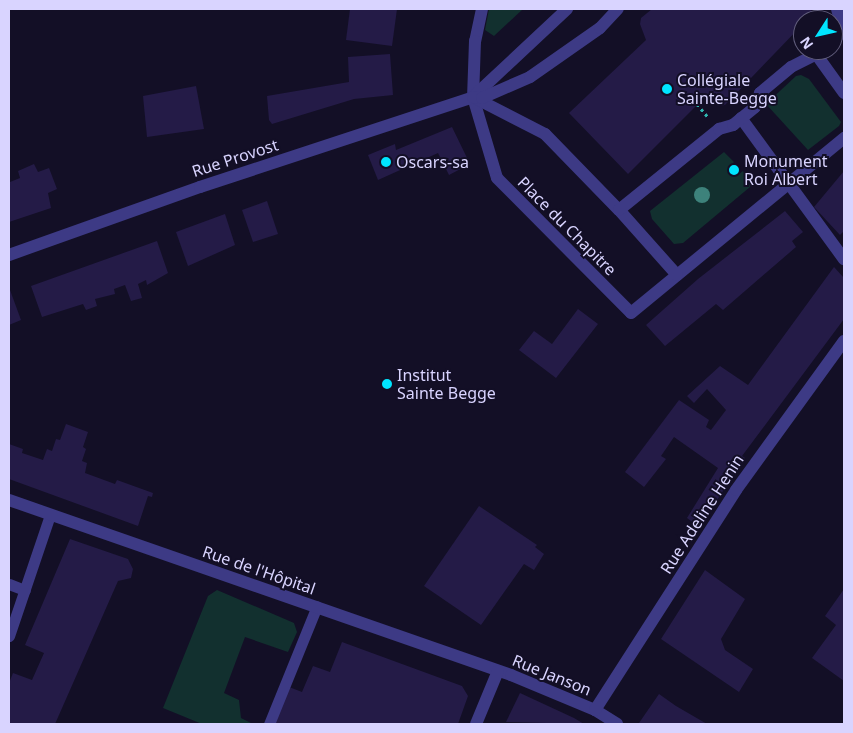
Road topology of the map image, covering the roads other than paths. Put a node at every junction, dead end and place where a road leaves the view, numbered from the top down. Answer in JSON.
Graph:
{"nodes":[{"id":1,"x":482,"y":9,"type":"edge"},
{"id":2,"x":567,"y":9,"type":"edge"},
{"id":3,"x":618,"y":9,"type":"edge"},
{"id":4,"x":837,"y":9,"type":"edge"},
{"id":5,"x":844,"y":34,"type":"edge"},
{"id":6,"x":844,"y":93,"type":"edge"},
{"id":7,"x":474,"y":98,"type":"junction"},
{"id":8,"x":741,"y":118,"type":"junction"},
{"id":9,"x":844,"y":138,"type":"edge"},
{"id":10,"x":788,"y":186,"type":"junction"},
{"id":11,"x":619,"y":210,"type":"junction"},
{"id":12,"x":9,"y":255,"type":"edge"},
{"id":13,"x":844,"y":259,"type":"edge"},
{"id":14,"x":677,"y":274,"type":"junction"},
{"id":15,"x":844,"y":341,"type":"edge"},
{"id":16,"x":9,"y":500,"type":"edge"},
{"id":17,"x":50,"y":514,"type":"junction"},
{"id":18,"x":9,"y":584,"type":"edge"},
{"id":19,"x":25,"y":590,"type":"junction"},
{"id":20,"x":317,"y":606,"type":"junction"},
{"id":21,"x":9,"y":636,"type":"edge"},
{"id":22,"x":498,"y":671,"type":"junction"},
{"id":23,"x":595,"y":710,"type":"junction"},
{"id":24,"x":269,"y":724,"type":"edge"},
{"id":25,"x":476,"y":724,"type":"edge"},
{"id":26,"x":617,"y":724,"type":"edge"}],
"edges":[{"from":1,"to":7,"type":"street","name":"Place du Chapitre"},
{"from":2,"to":7,"type":"street"},
{"from":3,"to":7,"type":"street"},
{"from":4,"to":5,"type":"street"},
{"from":6,"to":8,"type":"street"},
{"from":7,"to":11,"type":"street"},
{"from":7,"to":12,"type":"street","name":"Rue Provost"},
{"from":7,"to":14,"type":"street","name":"Place du Chapitre"},
{"from":8,"to":10,"type":"street"},
{"from":8,"to":11,"type":"street"},
{"from":9,"to":10,"type":"street","name":"Place du Chapitre"},
{"from":10,"to":13,"type":"street"},
{"from":10,"to":14,"type":"street","name":"Place du Chapitre"},
{"from":11,"to":14,"type":"street"},
{"from":15,"to":23,"type":"street","name":"Rue Adeline Henin"},
{"from":16,"to":17,"type":"street","name":"Rue de l'Hôpital"},
{"from":17,"to":19,"type":"lane"},
{"from":17,"to":20,"type":"street","name":"Rue de l'Hôpital"},
{"from":18,"to":19,"type":"lane"},
{"from":19,"to":21,"type":"lane"},
{"from":20,"to":22,"type":"street","name":"Rue de l'Hôpital"},
{"from":20,"to":24,"type":"lane"},
{"from":22,"to":23,"type":"street","name":"Rue Janson"},
{"from":22,"to":25,"type":"street","name":"Rue Janson"},
{"from":23,"to":26,"type":"street","name":"Rue Janson"}]}
